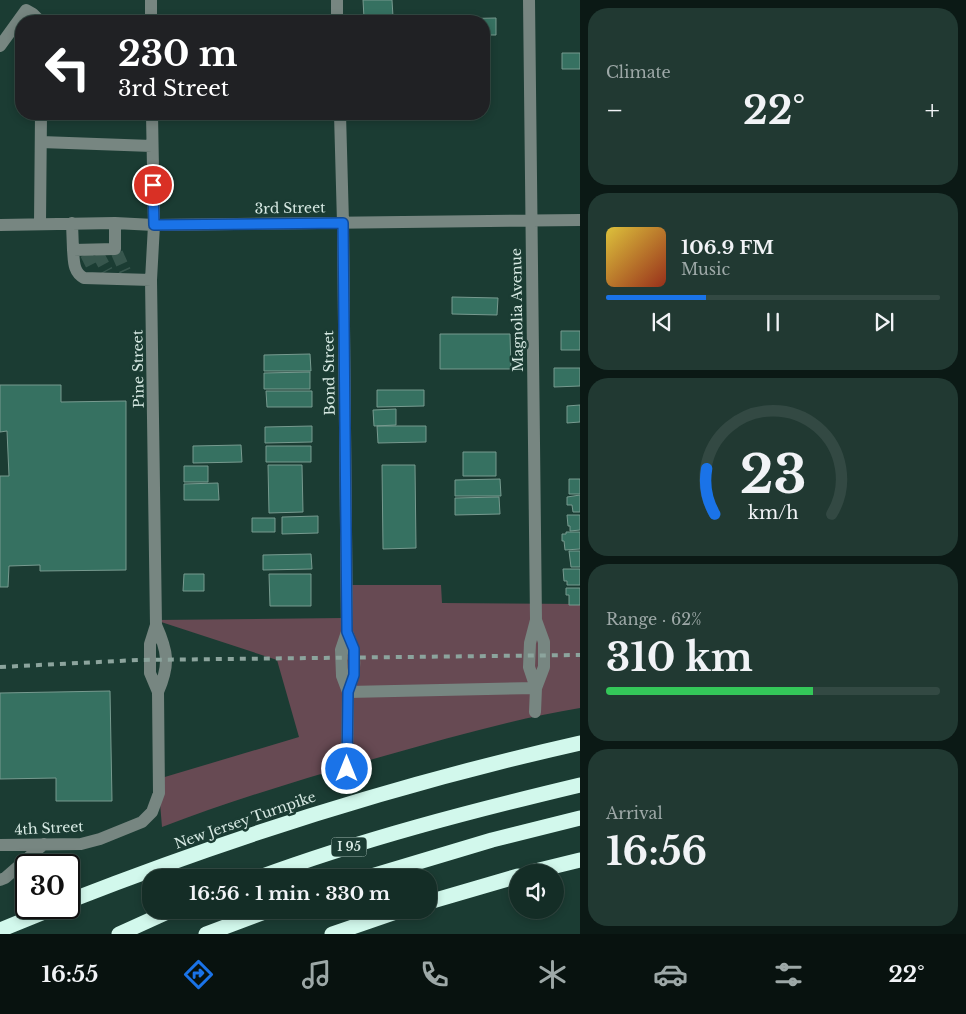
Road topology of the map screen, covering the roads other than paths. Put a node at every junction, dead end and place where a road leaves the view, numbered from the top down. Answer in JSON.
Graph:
{"nodes":[{"id":1,"x":151,"y":0,"type":"edge"},
{"id":2,"x":337,"y":0,"type":"edge"},
{"id":3,"x":529,"y":0,"type":"edge"},
{"id":4,"x":22,"y":15,"type":"edge"},
{"id":5,"x":34,"y":15,"type":"edge"},
{"id":6,"x":151,"y":15,"type":"edge"},
{"id":7,"x":337,"y":15,"type":"edge"},
{"id":8,"x":15,"y":25,"type":"edge"},
{"id":9,"x":0,"y":46,"type":"edge"},
{"id":10,"x":41,"y":120,"type":"edge"},
{"id":11,"x":152,"y":120,"type":"edge"},
{"id":12,"x":340,"y":120,"type":"edge"},
{"id":13,"x":41,"y":142,"type":"junction"},
{"id":14,"x":152,"y":146,"type":"junction"},
{"id":15,"x":531,"y":220,"type":"junction"},
{"id":16,"x":580,"y":220,"type":"edge"},
{"id":17,"x":40,"y":223,"type":"junction"},
{"id":18,"x":72,"y":223,"type":"junction"},
{"id":19,"x":115,"y":223,"type":"junction"},
{"id":20,"x":343,"y":223,"type":"junction"},
{"id":21,"x":0,"y":225,"type":"edge"},
{"id":22,"x":154,"y":225,"type":"junction"},
{"id":23,"x":87,"y":252,"type":"junction"},
{"id":24,"x":151,"y":280,"type":"junction"},
{"id":25,"x":536,"y":688,"type":"junction"},
{"id":26,"x":348,"y":692,"type":"junction"},
{"id":27,"x":535,"y":712,"type":"dead end"},
{"id":28,"x":580,"y":743,"type":"edge"},
{"id":29,"x":347,"y":769,"type":"dead end"},
{"id":30,"x":580,"y":785,"type":"edge"},
{"id":31,"x":152,"y":812,"type":"joint"},
{"id":32,"x":580,"y":818,"type":"edge"},
{"id":33,"x":44,"y":844,"type":"junction"},
{"id":34,"x":0,"y":845,"type":"edge"},
{"id":35,"x":580,"y":860,"type":"edge"},
{"id":36,"x":564,"y":864,"type":"edge"},
{"id":37,"x":282,"y":869,"type":"edge"},
{"id":38,"x":390,"y":869,"type":"edge"},
{"id":39,"x":509,"y":878,"type":"edge"},
{"id":40,"x":0,"y":880,"type":"edge"},
{"id":41,"x":80,"y":898,"type":"edge"},
{"id":42,"x":437,"y":899,"type":"edge"},
{"id":43,"x":27,"y":919,"type":"edge"},
{"id":44,"x":152,"y":919,"type":"edge"},
{"id":45,"x":246,"y":919,"type":"edge"},
{"id":46,"x":374,"y":919,"type":"edge"},
{"id":47,"x":0,"y":930,"type":"edge"},
{"id":48,"x":211,"y":932,"type":"edge"},
{"id":49,"x":119,"y":934,"type":"edge"},
{"id":50,"x":332,"y":934,"type":"edge"}],
"edges":[{"from":1,"to":6,"type":"street"},
{"from":2,"to":7,"type":"street"},
{"from":3,"to":15,"type":"street","name":"Magnolia Avenue"},
{"from":4,"to":5,"type":"street"},
{"from":8,"to":9,"type":"street"},
{"from":10,"to":13,"type":"street"},
{"from":11,"to":14,"type":"street","name":"Pine Street"},
{"from":12,"to":20,"type":"street","name":"Bond Street"},
{"from":13,"to":14,"type":"street"},
{"from":13,"to":17,"type":"street"},
{"from":14,"to":22,"type":"street","name":"Pine Street"},
{"from":15,"to":16,"type":"street","name":"3rd Street"},
{"from":15,"to":20,"type":"street","name":"3rd Street"},
{"from":15,"to":25,"type":"street","name":"Magnolia Avenue"},
{"from":17,"to":18,"type":"street","name":"3rd Street"},
{"from":17,"to":21,"type":"street","name":"3rd Street"},
{"from":18,"to":19,"type":"street","name":"3rd Street"},
{"from":18,"to":23,"type":"street"},
{"from":19,"to":22,"type":"street","name":"3rd Street"},
{"from":19,"to":23,"type":"street"},
{"from":20,"to":22,"type":"street","name":"3rd Street"},
{"from":20,"to":26,"type":"street","name":"Bond Street"},
{"from":22,"to":24,"type":"street","name":"Pine Street"},
{"from":23,"to":24,"type":"street"},
{"from":24,"to":31,"type":"street","name":"Pine Street"},
{"from":25,"to":26,"type":"street"},
{"from":25,"to":27,"type":"street","name":"Magnolia Avenue"},
{"from":26,"to":29,"type":"street","name":"Bond Street"},
{"from":28,"to":41,"type":"highway","name":"New Jersey Turnpike"},
{"from":30,"to":37,"type":"highway","number":"I 95"},
{"from":31,"to":33,"type":"street","name":"4th Street"},
{"from":32,"to":38,"type":"highway","number":"I 95"},
{"from":33,"to":34,"type":"street","name":"4th Street"},
{"from":33,"to":40,"type":"street"},
{"from":35,"to":36,"type":"highway"},
{"from":39,"to":42,"type":"highway"},
{"from":43,"to":47,"type":"highway"},
{"from":44,"to":49,"type":"highway"},
{"from":45,"to":48,"type":"highway"},
{"from":46,"to":50,"type":"highway"}]}
